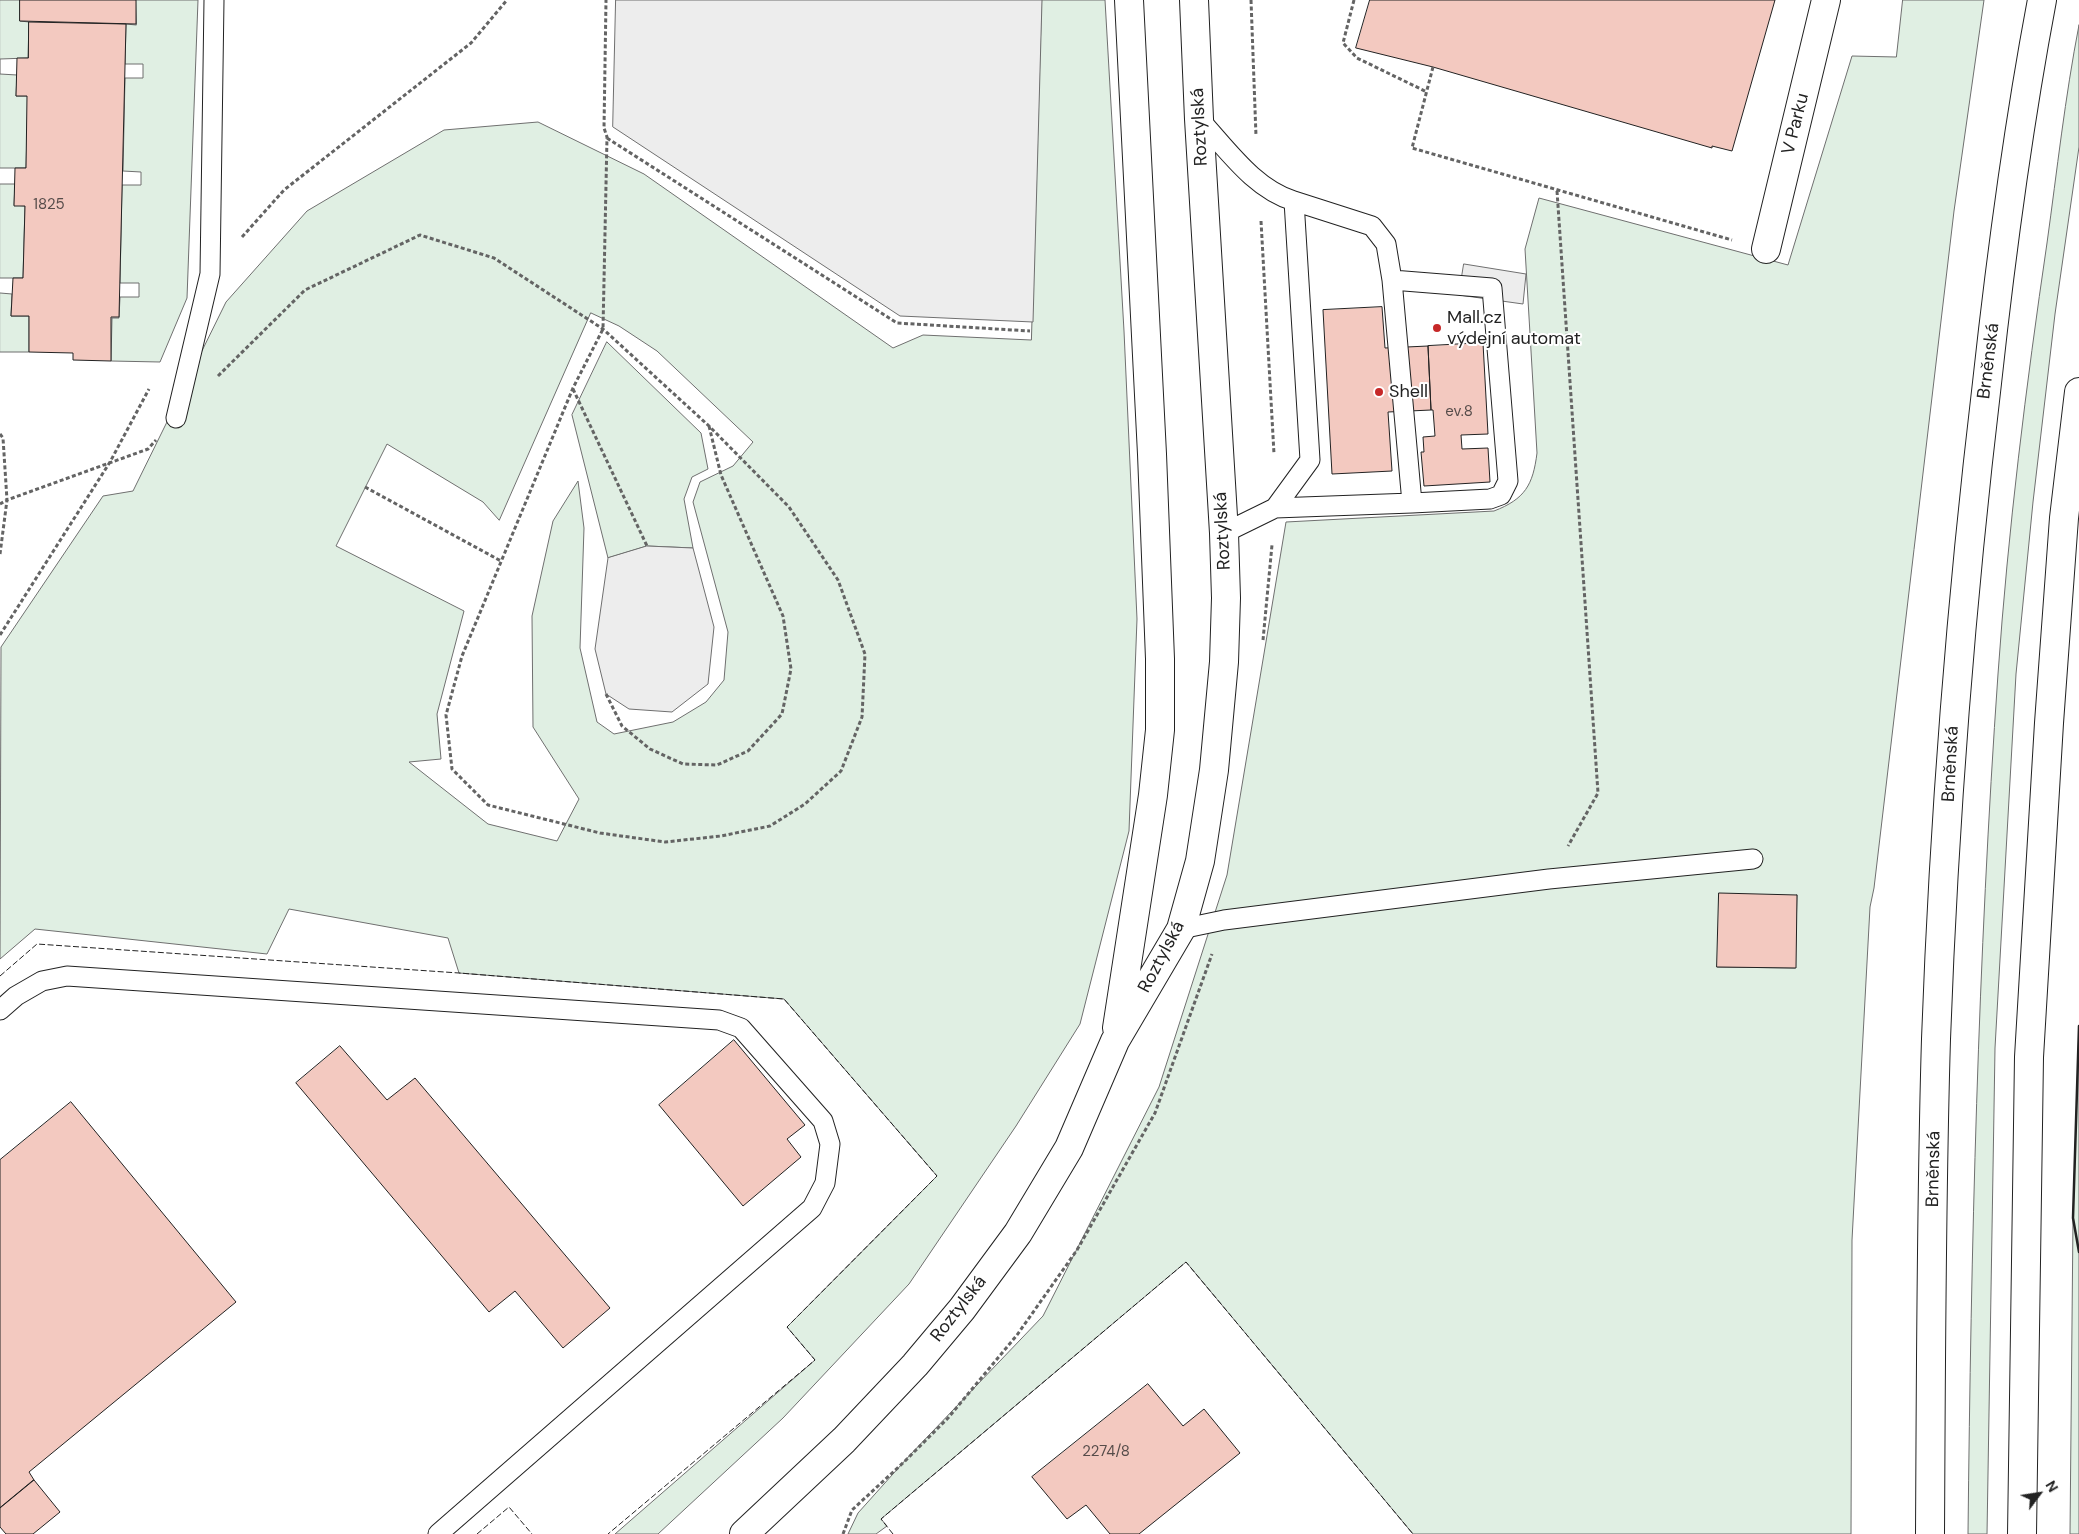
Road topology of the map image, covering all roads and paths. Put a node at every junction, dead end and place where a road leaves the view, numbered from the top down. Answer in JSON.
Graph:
{"nodes":[{"id":1,"x":214,"y":0,"type":"edge"},
{"id":2,"x":507,"y":0,"type":"edge"},
{"id":3,"x":606,"y":0,"type":"edge"},
{"id":4,"x":1129,"y":0,"type":"edge"},
{"id":5,"x":1194,"y":0,"type":"edge"},
{"id":6,"x":1251,"y":0,"type":"edge"},
{"id":7,"x":1354,"y":0,"type":"edge"},
{"id":8,"x":1826,"y":0,"type":"edge"},
{"id":9,"x":2042,"y":0,"type":"edge"},
{"id":10,"x":1433,"y":67,"type":"dead end"},
{"id":11,"x":1427,"y":92,"type":"junction"},
{"id":12,"x":1199,"y":119,"type":"junction"},
{"id":13,"x":1256,"y":136,"type":"dead end"},
{"id":14,"x":607,"y":137,"type":"junction"},
{"id":15,"x":1557,"y":191,"type":"junction"},
{"id":16,"x":1294,"y":201,"type":"junction"},
{"id":17,"x":1260,"y":217,"type":"dead end"},
{"id":18,"x":1766,"y":249,"type":"joint"},
{"id":19,"x":210,"y":274,"type":"junction"},
{"id":20,"x":1392,"y":280,"type":"junction"},
{"id":21,"x":603,"y":329,"type":"junction"},
{"id":22,"x":1030,"y":331,"type":"dead end"},
{"id":23,"x":217,"y":378,"type":"dead end"},
{"id":24,"x":151,"y":386,"type":"dead end"},
{"id":25,"x":573,"y":388,"type":"junction"},
{"id":26,"x":2079,"y":392,"type":"edge"},
{"id":27,"x":176,"y":418,"type":"joint"},
{"id":28,"x":709,"y":426,"type":"junction"},
{"id":29,"x":0,"y":434,"type":"edge"},
{"id":30,"x":110,"y":462,"type":"junction"},
{"id":31,"x":1275,"y":463,"type":"dead end"},
{"id":32,"x":364,"y":487,"type":"dead end"},
{"id":33,"x":7,"y":500,"type":"junction"},
{"id":34,"x":1412,"y":503,"type":"junction"},
{"id":35,"x":0,"y":504,"type":"edge"},
{"id":36,"x":1275,"y":508,"type":"junction"},
{"id":37,"x":1224,"y":533,"type":"junction"},
{"id":38,"x":647,"y":546,"type":"dead end"},
{"id":39,"x":0,"y":554,"type":"edge"},
{"id":40,"x":501,"y":561,"type":"junction"},
{"id":41,"x":0,"y":635,"type":"edge"},
{"id":42,"x":606,"y":694,"type":"dead end"},
{"id":43,"x":1753,"y":859,"type":"dead end"},
{"id":44,"x":1549,"y":879,"type":"junction"},
{"id":45,"x":1181,"y":929,"type":"junction"},
{"id":46,"x":0,"y":1010,"type":"edge"},
{"id":47,"x":1115,"y":1041,"type":"junction"},
{"id":48,"x":438,"y":1534,"type":"edge"},
{"id":49,"x":744,"y":1534,"type":"edge"},
{"id":50,"x":1930,"y":1534,"type":"edge"},
{"id":51,"x":2022,"y":1534,"type":"edge"}],
"edges":[{"from":1,"to":19,"type":"lane"},
{"from":2,"to":19,"type":"path"},
{"from":3,"to":14,"type":"path"},
{"from":4,"to":47,"type":"main road","name":"Roztylská"},
{"from":5,"to":12,"type":"main road","name":"Roztylská"},
{"from":6,"to":13,"type":"path"},
{"from":7,"to":11,"type":"path"},
{"from":8,"to":18,"type":"main road","name":"V Parku"},
{"from":9,"to":50,"type":"main road","name":"Brněnská"},
{"from":10,"to":11,"type":"path"},
{"from":11,"to":15,"type":"path"},
{"from":12,"to":16,"type":"lane"},
{"from":12,"to":37,"type":"main road","name":"Roztylská"},
{"from":14,"to":21,"type":"path"},
{"from":14,"to":22,"type":"path"},
{"from":15,"to":18,"type":"path"},
{"from":15,"to":44,"type":"path"},
{"from":16,"to":20,"type":"lane"},
{"from":16,"to":36,"type":"lane"},
{"from":17,"to":31,"type":"path"},
{"from":19,"to":27,"type":"lane"},
{"from":20,"to":34,"type":"lane"},
{"from":20,"to":34,"type":"lane"},
{"from":21,"to":23,"type":"path"},
{"from":21,"to":25,"type":"path"},
{"from":21,"to":28,"type":"path"},
{"from":24,"to":30,"type":"path"},
{"from":25,"to":38,"type":"path"},
{"from":25,"to":40,"type":"path"},
{"from":26,"to":51,"type":"main road"},
{"from":27,"to":30,"type":"path"},
{"from":28,"to":40,"type":"path"},
{"from":28,"to":42,"type":"path"},
{"from":29,"to":33,"type":"path"},
{"from":30,"to":33,"type":"path"},
{"from":30,"to":41,"type":"path"},
{"from":32,"to":40,"type":"path"},
{"from":33,"to":35,"type":"path"},
{"from":33,"to":39,"type":"path"},
{"from":34,"to":36,"type":"lane"},
{"from":36,"to":37,"type":"lane"},
{"from":37,"to":45,"type":"main road","name":"Roztylská"},
{"from":43,"to":44,"type":"lane"},
{"from":44,"to":45,"type":"lane"},
{"from":45,"to":47,"type":"main road","name":"Roztylská"},
{"from":46,"to":48,"type":"lane"},
{"from":47,"to":49,"type":"main road","name":"Roztylská"}]}
